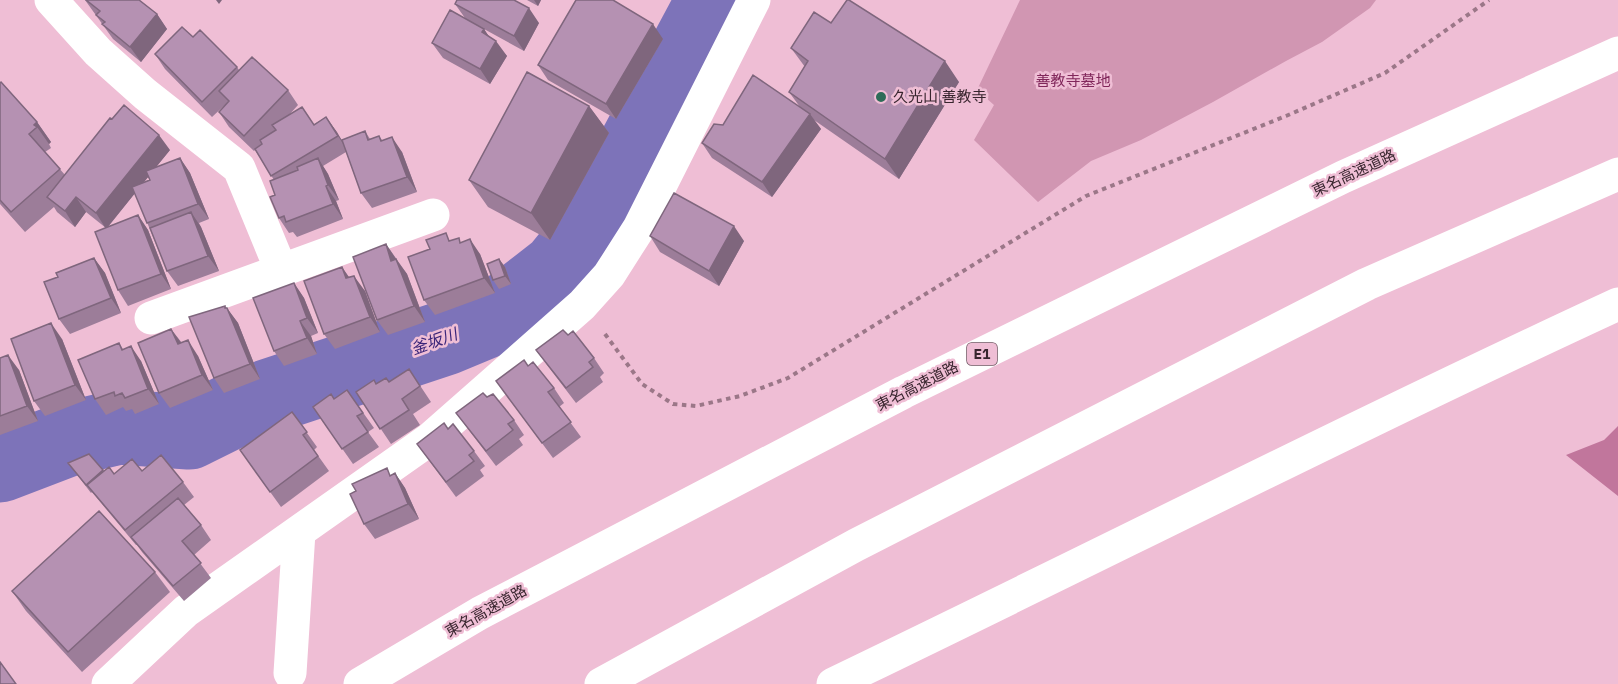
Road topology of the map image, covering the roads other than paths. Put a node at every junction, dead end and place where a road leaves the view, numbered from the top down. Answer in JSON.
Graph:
{"nodes":[{"id":1,"x":51,"y":0,"type":"edge"},
{"id":2,"x":743,"y":5,"type":"edge"},
{"id":3,"x":1618,"y":52,"type":"edge"},
{"id":4,"x":1618,"y":174,"type":"edge"},
{"id":5,"x":433,"y":215,"type":"dead end"},
{"id":6,"x":281,"y":270,"type":"junction"},
{"id":7,"x":1618,"y":304,"type":"edge"},
{"id":8,"x":151,"y":318,"type":"dead end"},
{"id":9,"x":299,"y":532,"type":"junction"},
{"id":10,"x":290,"y":673,"type":"dead end"},
{"id":11,"x":108,"y":684,"type":"edge"},
{"id":12,"x":360,"y":684,"type":"edge"},
{"id":13,"x":601,"y":684,"type":"edge"},
{"id":14,"x":833,"y":684,"type":"edge"}],
"edges":[{"from":1,"to":6,"type":"main road"},
{"from":2,"to":9,"type":"main road"},
{"from":3,"to":12,"type":"main road","name":"東名高速道路","number":"E1"},
{"from":4,"to":13,"type":"main road"},
{"from":5,"to":6,"type":"main road"},
{"from":6,"to":8,"type":"main road"},
{"from":7,"to":14,"type":"main road"},
{"from":9,"to":10,"type":"main road"},
{"from":9,"to":11,"type":"main road"}]}
